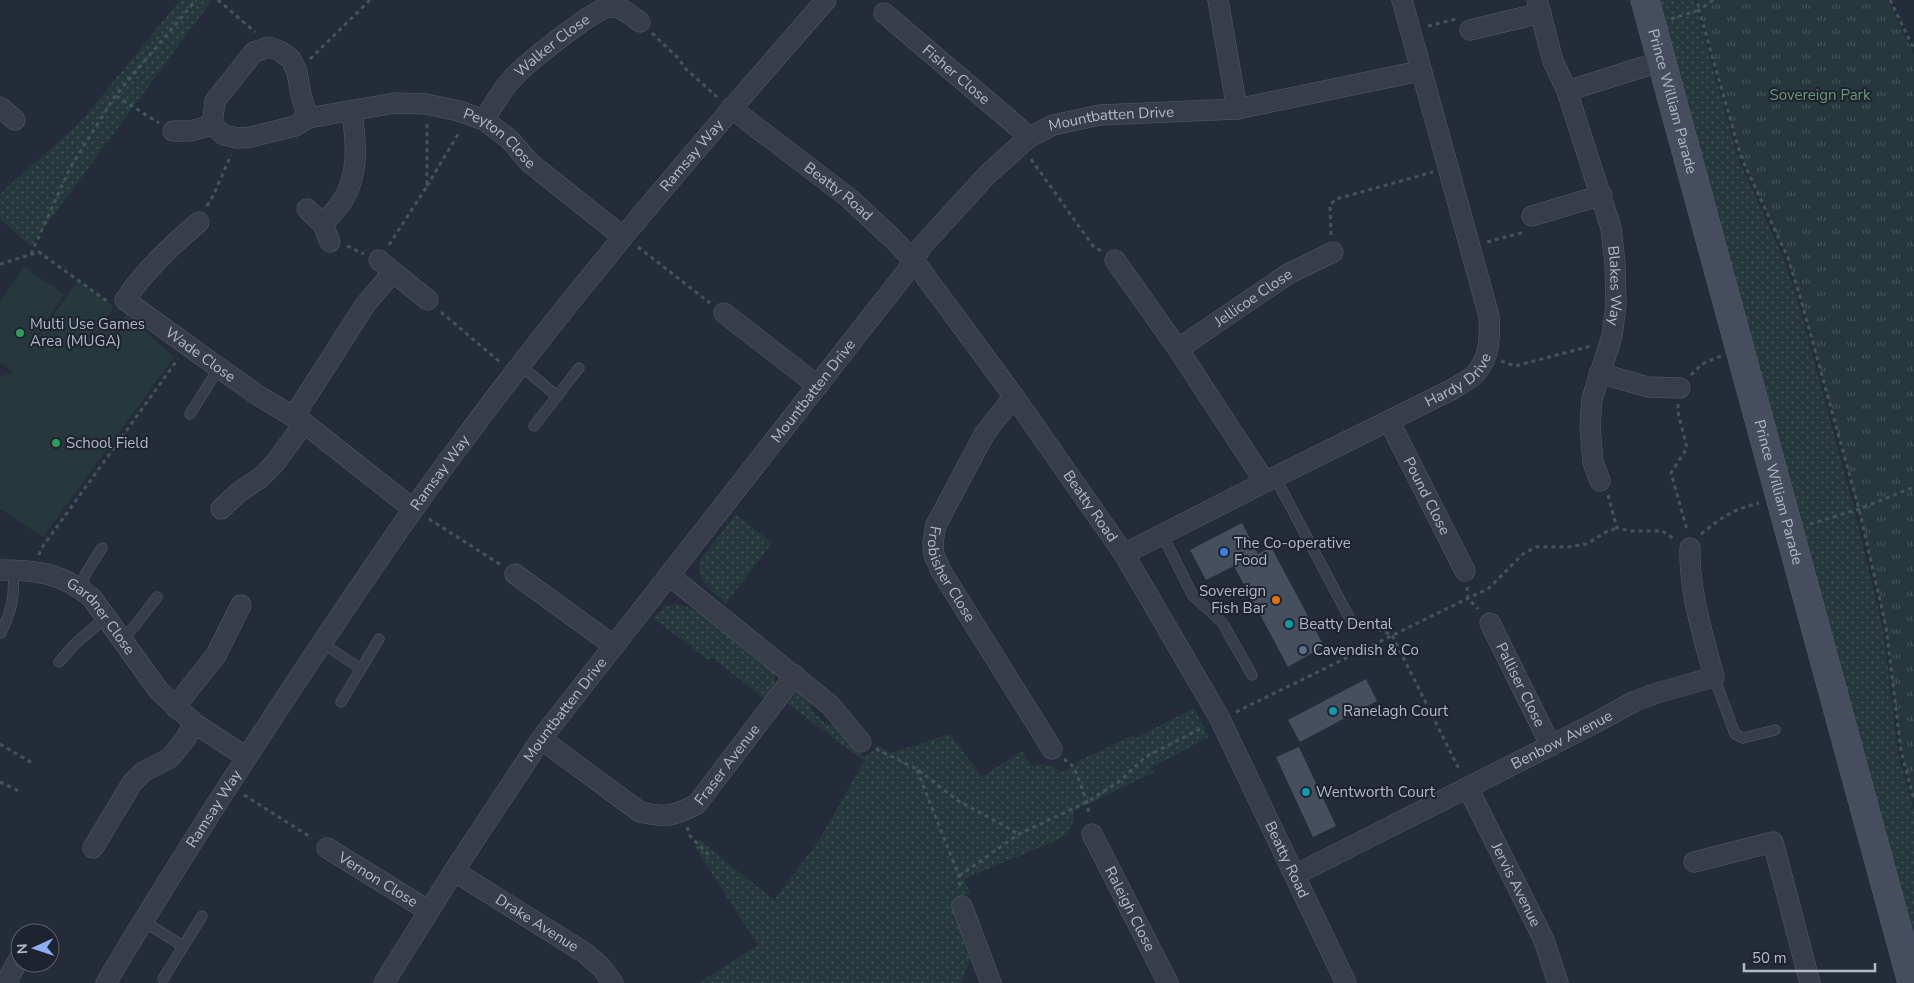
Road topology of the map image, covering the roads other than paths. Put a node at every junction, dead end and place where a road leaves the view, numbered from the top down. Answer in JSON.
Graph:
{"nodes":[{"id":1,"x":826,"y":0,"type":"edge"},
{"id":2,"x":1218,"y":0,"type":"edge"},
{"id":3,"x":1402,"y":0,"type":"edge"},
{"id":4,"x":1539,"y":7,"type":"edge"},
{"id":5,"x":1649,"y":12,"type":"edge"},
{"id":6,"x":884,"y":13,"type":"dead end"},
{"id":7,"x":640,"y":22,"type":"road end"},
{"id":8,"x":1470,"y":30,"type":"road end"},
{"id":9,"x":1662,"y":61,"type":"junction"},
{"id":10,"x":1420,"y":71,"type":"junction"},
{"id":11,"x":1567,"y":91,"type":"junction"},
{"id":12,"x":0,"y":107,"type":"edge"},
{"id":13,"x":732,"y":108,"type":"junction"},
{"id":14,"x":1237,"y":109,"type":"junction"},
{"id":15,"x":352,"y":111,"type":"junction"},
{"id":16,"x":308,"y":118,"type":"junction"},
{"id":17,"x":478,"y":118,"type":"junction"},
{"id":18,"x":15,"y":120,"type":"dead end"},
{"id":19,"x":212,"y":125,"type":"junction"},
{"id":20,"x":173,"y":131,"type":"road end"},
{"id":21,"x":1025,"y":141,"type":"junction"},
{"id":22,"x":1602,"y":195,"type":"junction"},
{"id":23,"x":307,"y":209,"type":"dead end"},
{"id":24,"x":1532,"y":216,"type":"road end"},
{"id":25,"x":199,"y":222,"type":"road end"},
{"id":26,"x":623,"y":237,"type":"junction"},
{"id":27,"x":1333,"y":252,"type":"road end"},
{"id":28,"x":1115,"y":260,"type":"road end"},
{"id":29,"x":914,"y":262,"type":"junction"},
{"id":30,"x":428,"y":300,"type":"road end"},
{"id":31,"x":724,"y":314,"type":"road end"},
{"id":32,"x":1178,"y":349,"type":"junction"},
{"id":33,"x":219,"y":368,"type":"junction"},
{"id":34,"x":579,"y":368,"type":"dead end"},
{"id":35,"x":518,"y":370,"type":"junction"},
{"id":36,"x":1599,"y":373,"type":"junction"},
{"id":37,"x":818,"y":386,"type":"junction"},
{"id":38,"x":1680,"y":388,"type":"road end"},
{"id":39,"x":557,"y":396,"type":"junction"},
{"id":40,"x":1015,"y":398,"type":"junction"},
{"id":41,"x":190,"y":414,"type":"dead end"},
{"id":42,"x":299,"y":419,"type":"junction"},
{"id":43,"x":1389,"y":421,"type":"junction"},
{"id":44,"x":534,"y":426,"type":"dead end"},
{"id":45,"x":1270,"y":480,"type":"junction"},
{"id":46,"x":1600,"y":481,"type":"road end"},
{"id":47,"x":222,"y":509,"type":"dead end"},
{"id":48,"x":413,"y":509,"type":"junction"},
{"id":49,"x":1162,"y":534,"type":"junction"},
{"id":50,"x":102,"y":548,"type":"dead end"},
{"id":51,"x":1690,"y":548,"type":"road end"},
{"id":52,"x":1124,"y":554,"type":"junction"},
{"id":53,"x":7,"y":570,"type":"edge"},
{"id":54,"x":1465,"y":571,"type":"road end"},
{"id":55,"x":515,"y":574,"type":"road end"},
{"id":56,"x":670,"y":576,"type":"junction"},
{"id":57,"x":80,"y":588,"type":"junction"},
{"id":58,"x":157,"y":597,"type":"dead end"},
{"id":59,"x":241,"y":605,"type":"dead end"},
{"id":60,"x":106,"y":617,"type":"junction"},
{"id":61,"x":1350,"y":619,"type":"road end"},
{"id":62,"x":1490,"y":623,"type":"road end"},
{"id":63,"x":1,"y":633,"type":"edge"},
{"id":64,"x":122,"y":638,"type":"junction"},
{"id":65,"x":379,"y":639,"type":"dead end"},
{"id":66,"x":322,"y":643,"type":"junction"},
{"id":67,"x":614,"y":646,"type":"junction"},
{"id":68,"x":59,"y":662,"type":"dead end"},
{"id":69,"x":361,"y":669,"type":"junction"},
{"id":70,"x":795,"y":675,"type":"junction"},
{"id":71,"x":1252,"y":675,"type":"dead end"},
{"id":72,"x":1714,"y":678,"type":"junction"},
{"id":73,"x":341,"y":702,"type":"dead end"},
{"id":74,"x":175,"y":707,"type":"junction"},
{"id":75,"x":194,"y":723,"type":"junction"},
{"id":76,"x":1774,"y":730,"type":"dead end"},
{"id":77,"x":541,"y":740,"type":"junction"},
{"id":78,"x":861,"y":742,"type":"road end"},
{"id":79,"x":1551,"y":746,"type":"junction"},
{"id":80,"x":1052,"y":749,"type":"road end"},
{"id":81,"x":246,"y":757,"type":"junction"},
{"id":82,"x":1468,"y":788,"type":"junction"},
{"id":83,"x":1092,"y":834,"type":"road end"},
{"id":84,"x":93,"y":848,"type":"dead end"},
{"id":85,"x":326,"y":848,"type":"road end"},
{"id":86,"x":1694,"y":862,"type":"dead end"},
{"id":87,"x":454,"y":871,"type":"junction"},
{"id":88,"x":1295,"y":875,"type":"junction"},
{"id":89,"x":962,"y":906,"type":"road end"},
{"id":90,"x":429,"y":912,"type":"junction"},
{"id":91,"x":202,"y":916,"type":"dead end"},
{"id":92,"x":143,"y":920,"type":"junction"},
{"id":93,"x":183,"y":946,"type":"junction"},
{"id":94,"x":164,"y":980,"type":"dead end"},
{"id":95,"x":106,"y":983,"type":"edge"},
{"id":96,"x":384,"y":983,"type":"edge"},
{"id":97,"x":613,"y":983,"type":"edge"},
{"id":98,"x":991,"y":983,"type":"edge"},
{"id":99,"x":1168,"y":983,"type":"edge"},
{"id":100,"x":1346,"y":983,"type":"edge"},
{"id":101,"x":1558,"y":983,"type":"edge"},
{"id":102,"x":1810,"y":983,"type":"edge"},
{"id":103,"x":1912,"y":983,"type":"edge"}],
"edges":[{"from":1,"to":13,"type":"street","name":"Ramsay Way"},
{"from":2,"to":14,"type":"street"},
{"from":3,"to":10,"type":"street","name":"Hardy Drive"},
{"from":4,"to":8,"type":"street"},
{"from":4,"to":11,"type":"street","name":"Blakes Way"},
{"from":5,"to":9,"type":"street","name":"Prince William Parade"},
{"from":6,"to":21,"type":"street","name":"Fisher Close"},
{"from":7,"to":17,"type":"street","name":"Walker Close"},
{"from":9,"to":11,"type":"street"},
{"from":9,"to":103,"type":"street","name":"Prince William Parade"},
{"from":10,"to":14,"type":"street","name":"Mountbatten Drive"},
{"from":10,"to":43,"type":"street","name":"Hardy Drive"},
{"from":11,"to":22,"type":"street","name":"Blakes Way"},
{"from":12,"to":18,"type":"street"},
{"from":13,"to":26,"type":"street","name":"Ramsay Way"},
{"from":13,"to":29,"type":"street","name":"Beatty Road"},
{"from":14,"to":21,"type":"street","name":"Mountbatten Drive"},
{"from":15,"to":16,"type":"street","name":"Peyton Close"},
{"from":15,"to":17,"type":"street","name":"Peyton Close"},
{"from":15,"to":23,"type":"street"},
{"from":16,"to":19,"type":"street","name":"Peyton Close"},
{"from":16,"to":19,"type":"street"},
{"from":17,"to":26,"type":"street","name":"Peyton Close"},
{"from":19,"to":20,"type":"street"},
{"from":21,"to":29,"type":"street","name":"Mountbatten Drive"},
{"from":22,"to":24,"type":"street"},
{"from":22,"to":36,"type":"street","name":"Blakes Way"},
{"from":25,"to":33,"type":"street","name":"Wade Close"},
{"from":26,"to":35,"type":"street","name":"Ramsay Way"},
{"from":27,"to":32,"type":"street","name":"Jellicoe Close"},
{"from":28,"to":32,"type":"street"},
{"from":29,"to":37,"type":"street","name":"Mountbatten Drive"},
{"from":29,"to":40,"type":"street","name":"Beatty Road"},
{"from":30,"to":42,"type":"street"},
{"from":31,"to":37,"type":"street"},
{"from":32,"to":45,"type":"street"},
{"from":33,"to":41,"type":"lane"},
{"from":33,"to":42,"type":"street","name":"Wade Close"},
{"from":34,"to":39,"type":"lane"},
{"from":35,"to":39,"type":"lane"},
{"from":35,"to":48,"type":"street","name":"Ramsay Way"},
{"from":36,"to":38,"type":"street"},
{"from":36,"to":46,"type":"street","name":"Blakes Way"},
{"from":37,"to":56,"type":"street","name":"Mountbatten Drive"},
{"from":39,"to":44,"type":"lane"},
{"from":40,"to":52,"type":"street","name":"Beatty Road"},
{"from":40,"to":80,"type":"street","name":"Frobisher Close"},
{"from":42,"to":47,"type":"street"},
{"from":42,"to":48,"type":"street","name":"Wade Close"},
{"from":43,"to":45,"type":"street","name":"Hardy Drive"},
{"from":43,"to":54,"type":"street","name":"Pound Close"},
{"from":45,"to":49,"type":"street","name":"Hardy Drive"},
{"from":45,"to":61,"type":"lane"},
{"from":48,"to":66,"type":"street","name":"Ramsay Way"},
{"from":49,"to":52,"type":"street","name":"Hardy Drive"},
{"from":49,"to":71,"type":"lane"},
{"from":50,"to":57,"type":"lane"},
{"from":51,"to":72,"type":"street"},
{"from":52,"to":88,"type":"street","name":"Beatty Road"},
{"from":53,"to":57,"type":"street","name":"Gardner Close"},
{"from":53,"to":63,"type":"lane"},
{"from":55,"to":67,"type":"street"},
{"from":56,"to":67,"type":"street","name":"Mountbatten Drive"},
{"from":56,"to":70,"type":"street"},
{"from":57,"to":60,"type":"street","name":"Gardner Close"},
{"from":58,"to":64,"type":"lane"},
{"from":59,"to":74,"type":"street"},
{"from":60,"to":64,"type":"street","name":"Gardner Close"},
{"from":60,"to":68,"type":"lane"},
{"from":62,"to":79,"type":"street","name":"Palliser Close"},
{"from":64,"to":74,"type":"street","name":"Gardner Close"},
{"from":65,"to":69,"type":"lane"},
{"from":66,"to":69,"type":"lane"},
{"from":66,"to":81,"type":"street","name":"Ramsay Way"},
{"from":67,"to":77,"type":"street","name":"Mountbatten Drive"},
{"from":69,"to":73,"type":"lane"},
{"from":70,"to":77,"type":"street","name":"Fraser Avenue"},
{"from":70,"to":78,"type":"street"},
{"from":72,"to":76,"type":"lane"},
{"from":72,"to":79,"type":"street","name":"Benbow Avenue"},
{"from":74,"to":75,"type":"street","name":"Gardner Close"},
{"from":75,"to":81,"type":"street","name":"Gardner Close"},
{"from":75,"to":84,"type":"street"},
{"from":77,"to":87,"type":"street","name":"Mountbatten Drive"},
{"from":79,"to":82,"type":"street","name":"Benbow Avenue"},
{"from":81,"to":92,"type":"street","name":"Ramsay Way"},
{"from":82,"to":88,"type":"street","name":"Benbow Avenue"},
{"from":82,"to":101,"type":"street","name":"Jervis Avenue"},
{"from":83,"to":99,"type":"street","name":"Raleigh Close"},
{"from":85,"to":90,"type":"street","name":"Vernon Close"},
{"from":86,"to":102,"type":"street"},
{"from":87,"to":90,"type":"street","name":"Mountbatten Drive"},
{"from":87,"to":97,"type":"street","name":"Drake Avenue"},
{"from":88,"to":100,"type":"street","name":"Beatty Road"},
{"from":89,"to":98,"type":"street"},
{"from":90,"to":96,"type":"street","name":"Mountbatten Drive"},
{"from":91,"to":93,"type":"lane"},
{"from":92,"to":93,"type":"lane"},
{"from":92,"to":95,"type":"street","name":"Ramsay Way"},
{"from":93,"to":94,"type":"lane"}]}
